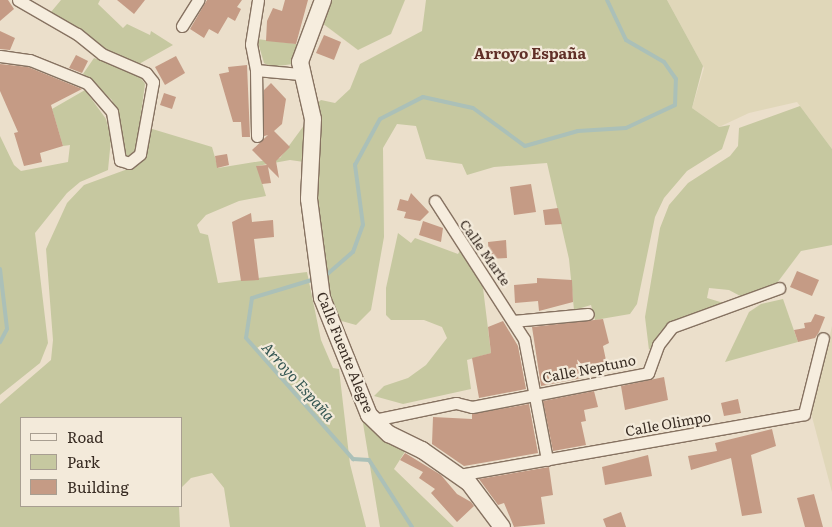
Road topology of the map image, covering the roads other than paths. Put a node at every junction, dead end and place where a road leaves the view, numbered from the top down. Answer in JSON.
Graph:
{"nodes":[{"id":1,"x":18,"y":0,"type":"edge"},
{"id":2,"x":198,"y":0,"type":"edge"},
{"id":3,"x":258,"y":0,"type":"edge"},
{"id":4,"x":324,"y":0,"type":"edge"},
{"id":5,"x":182,"y":26,"type":"dead end"},
{"id":6,"x":0,"y":56,"type":"edge"},
{"id":7,"x":256,"y":70,"type":"junction"},
{"id":8,"x":300,"y":74,"type":"junction"},
{"id":9,"x":257,"y":136,"type":"dead end"},
{"id":10,"x":435,"y":201,"type":"dead end"},
{"id":11,"x":779,"y":288,"type":"dead end"},
{"id":12,"x":588,"y":314,"type":"dead end"},
{"id":13,"x":513,"y":320,"type":"junction"},
{"id":14,"x":823,"y":338,"type":"dead end"},
{"id":15,"x":537,"y":393,"type":"junction"},
{"id":16,"x":374,"y":420,"type":"junction"},
{"id":17,"x":547,"y":460,"type":"junction"},
{"id":18,"x":459,"y":475,"type":"junction"},
{"id":19,"x":502,"y":527,"type":"edge"}],
"edges":[{"from":1,"to":6,"type":"street"},
{"from":2,"to":5,"type":"street"},
{"from":3,"to":7,"type":"street"},
{"from":4,"to":8,"type":"street","name":"Calle Fuente Alegre"},
{"from":7,"to":8,"type":"street"},
{"from":7,"to":9,"type":"street"},
{"from":8,"to":16,"type":"street","name":"Calle Fuente Alegre"},
{"from":10,"to":13,"type":"street","name":"Calle Marte"},
{"from":11,"to":15,"type":"street","name":"Calle Neptuno"},
{"from":12,"to":13,"type":"street"},
{"from":13,"to":15,"type":"street","name":"Calle Marte"},
{"from":14,"to":17,"type":"street","name":"Calle Olimpo"},
{"from":15,"to":16,"type":"street","name":"Calle Neptuno"},
{"from":15,"to":17,"type":"street","name":"Calle Marte"},
{"from":16,"to":18,"type":"street","name":"Calle Fuente Alegre"},
{"from":17,"to":18,"type":"street","name":"Calle Olimpo"},
{"from":18,"to":19,"type":"street","name":"Calle Fuente Alegre"}]}
